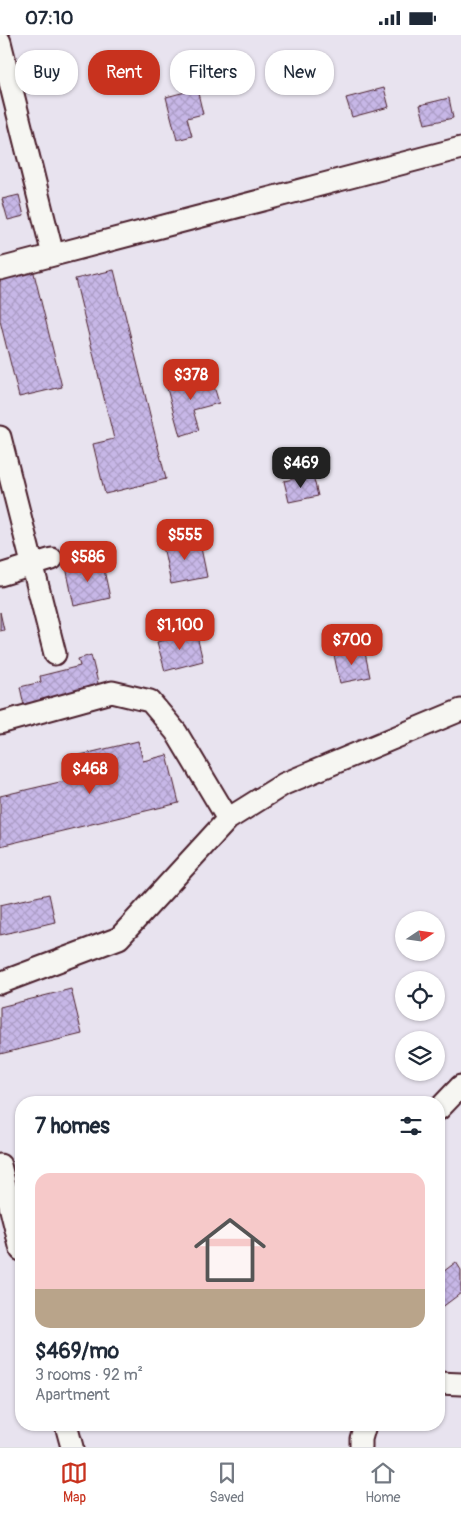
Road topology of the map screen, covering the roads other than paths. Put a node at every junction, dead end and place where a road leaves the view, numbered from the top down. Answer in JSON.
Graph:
{"nodes":[{"id":1,"x":0,"y":42,"type":"edge"},
{"id":2,"x":461,"y":148,"type":"edge"},
{"id":3,"x":53,"y":255,"type":"junction"},
{"id":4,"x":0,"y":269,"type":"edge"},
{"id":5,"x":0,"y":437,"type":"edge"},
{"id":6,"x":42,"y":562,"type":"junction"},
{"id":7,"x":0,"y":575,"type":"edge"},
{"id":8,"x":55,"y":654,"type":"dead end"},
{"id":9,"x":461,"y":710,"type":"edge"},
{"id":10,"x":0,"y":723,"type":"edge"},
{"id":11,"x":228,"y":819,"type":"junction"},
{"id":12,"x":0,"y":983,"type":"edge"},
{"id":13,"x":461,"y":1086,"type":"edge"},
{"id":14,"x":445,"y":1103,"type":"edge"},
{"id":15,"x":0,"y":1165,"type":"edge"},
{"id":16,"x":15,"y":1226,"type":"edge"},
{"id":17,"x":445,"y":1383,"type":"edge"},
{"id":18,"x":461,"y":1384,"type":"edge"},
{"id":19,"x":68,"y":1431,"type":"edge"},
{"id":20,"x":363,"y":1431,"type":"edge"},
{"id":21,"x":72,"y":1447,"type":"edge"},
{"id":22,"x":361,"y":1447,"type":"edge"}],
"edges":[{"from":1,"to":3,"type":"lane"},
{"from":2,"to":3,"type":"lane"},
{"from":3,"to":4,"type":"lane"},
{"from":5,"to":6,"type":"lane"},
{"from":6,"to":7,"type":"lane"},
{"from":6,"to":8,"type":"lane"},
{"from":9,"to":11,"type":"lane"},
{"from":10,"to":11,"type":"lane"},
{"from":11,"to":12,"type":"lane"},
{"from":13,"to":14,"type":"lane"},
{"from":15,"to":16,"type":"lane"},
{"from":17,"to":18,"type":"lane"},
{"from":19,"to":21,"type":"lane"},
{"from":20,"to":22,"type":"lane"}]}
